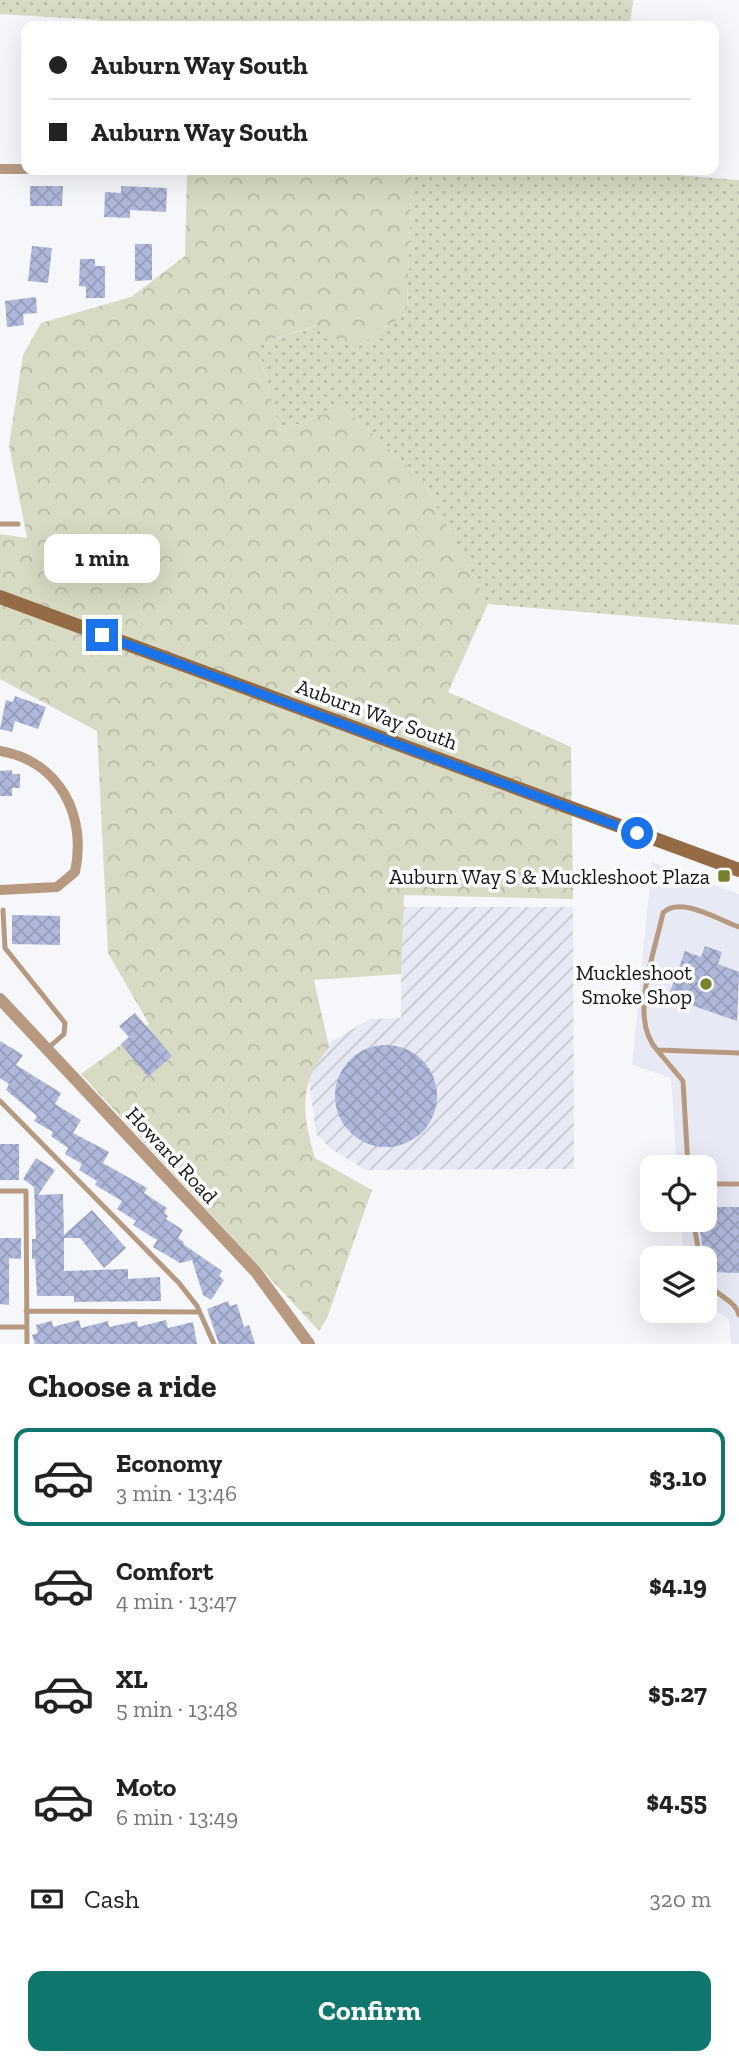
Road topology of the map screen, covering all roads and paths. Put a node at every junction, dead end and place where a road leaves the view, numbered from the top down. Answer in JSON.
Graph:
{"nodes":[{"id":1,"x":0,"y":169,"type":"edge"},
{"id":2,"x":21,"y":169,"type":"edge"},
{"id":3,"x":0,"y":524,"type":"edge"},
{"id":4,"x":18,"y":524,"type":"dead end"},
{"id":5,"x":0,"y":597,"type":"edge"},
{"id":6,"x":0,"y":751,"type":"edge"},
{"id":7,"x":739,"y":870,"type":"edge"},
{"id":8,"x":0,"y":890,"type":"edge"},
{"id":9,"x":3,"y":909,"type":"dead end"},
{"id":10,"x":739,"y":927,"type":"edge"},
{"id":11,"x":0,"y":999,"type":"edge"},
{"id":12,"x":47,"y":1049,"type":"junction"},
{"id":13,"x":657,"y":1050,"type":"junction"},
{"id":14,"x":739,"y":1053,"type":"edge"},
{"id":15,"x":0,"y":1101,"type":"edge"},
{"id":16,"x":687,"y":1155,"type":"edge"},
{"id":17,"x":717,"y":1184,"type":"edge"},
{"id":18,"x":739,"y":1184,"type":"edge"},
{"id":19,"x":0,"y":1191,"type":"edge"},
{"id":20,"x":717,"y":1295,"type":"edge"},
{"id":21,"x":26,"y":1311,"type":"junction"},
{"id":22,"x":199,"y":1312,"type":"junction"},
{"id":23,"x":739,"y":1315,"type":"edge"},
{"id":24,"x":0,"y":1327,"type":"edge"},
{"id":25,"x":27,"y":1327,"type":"junction"},
{"id":26,"x":27,"y":1344,"type":"edge"},
{"id":27,"x":214,"y":1344,"type":"edge"},
{"id":28,"x":309,"y":1344,"type":"edge"}],
"edges":[{"from":1,"to":2,"type":"street"},
{"from":3,"to":4,"type":"lane"},
{"from":5,"to":7,"type":"main road","name":"Auburn Way South"},
{"from":6,"to":8,"type":"street"},
{"from":9,"to":12,"type":"lane"},
{"from":10,"to":13,"type":"lane"},
{"from":11,"to":12,"type":"street","name":"Howard Road"},
{"from":12,"to":28,"type":"street","name":"Howard Road"},
{"from":13,"to":14,"type":"lane"},
{"from":13,"to":16,"type":"lane"},
{"from":15,"to":22,"type":"lane"},
{"from":17,"to":18,"type":"lane"},
{"from":19,"to":21,"type":"lane"},
{"from":20,"to":23,"type":"lane"},
{"from":21,"to":22,"type":"lane"},
{"from":21,"to":25,"type":"lane"},
{"from":22,"to":27,"type":"lane"},
{"from":24,"to":25,"type":"lane"},
{"from":25,"to":26,"type":"lane"}]}
